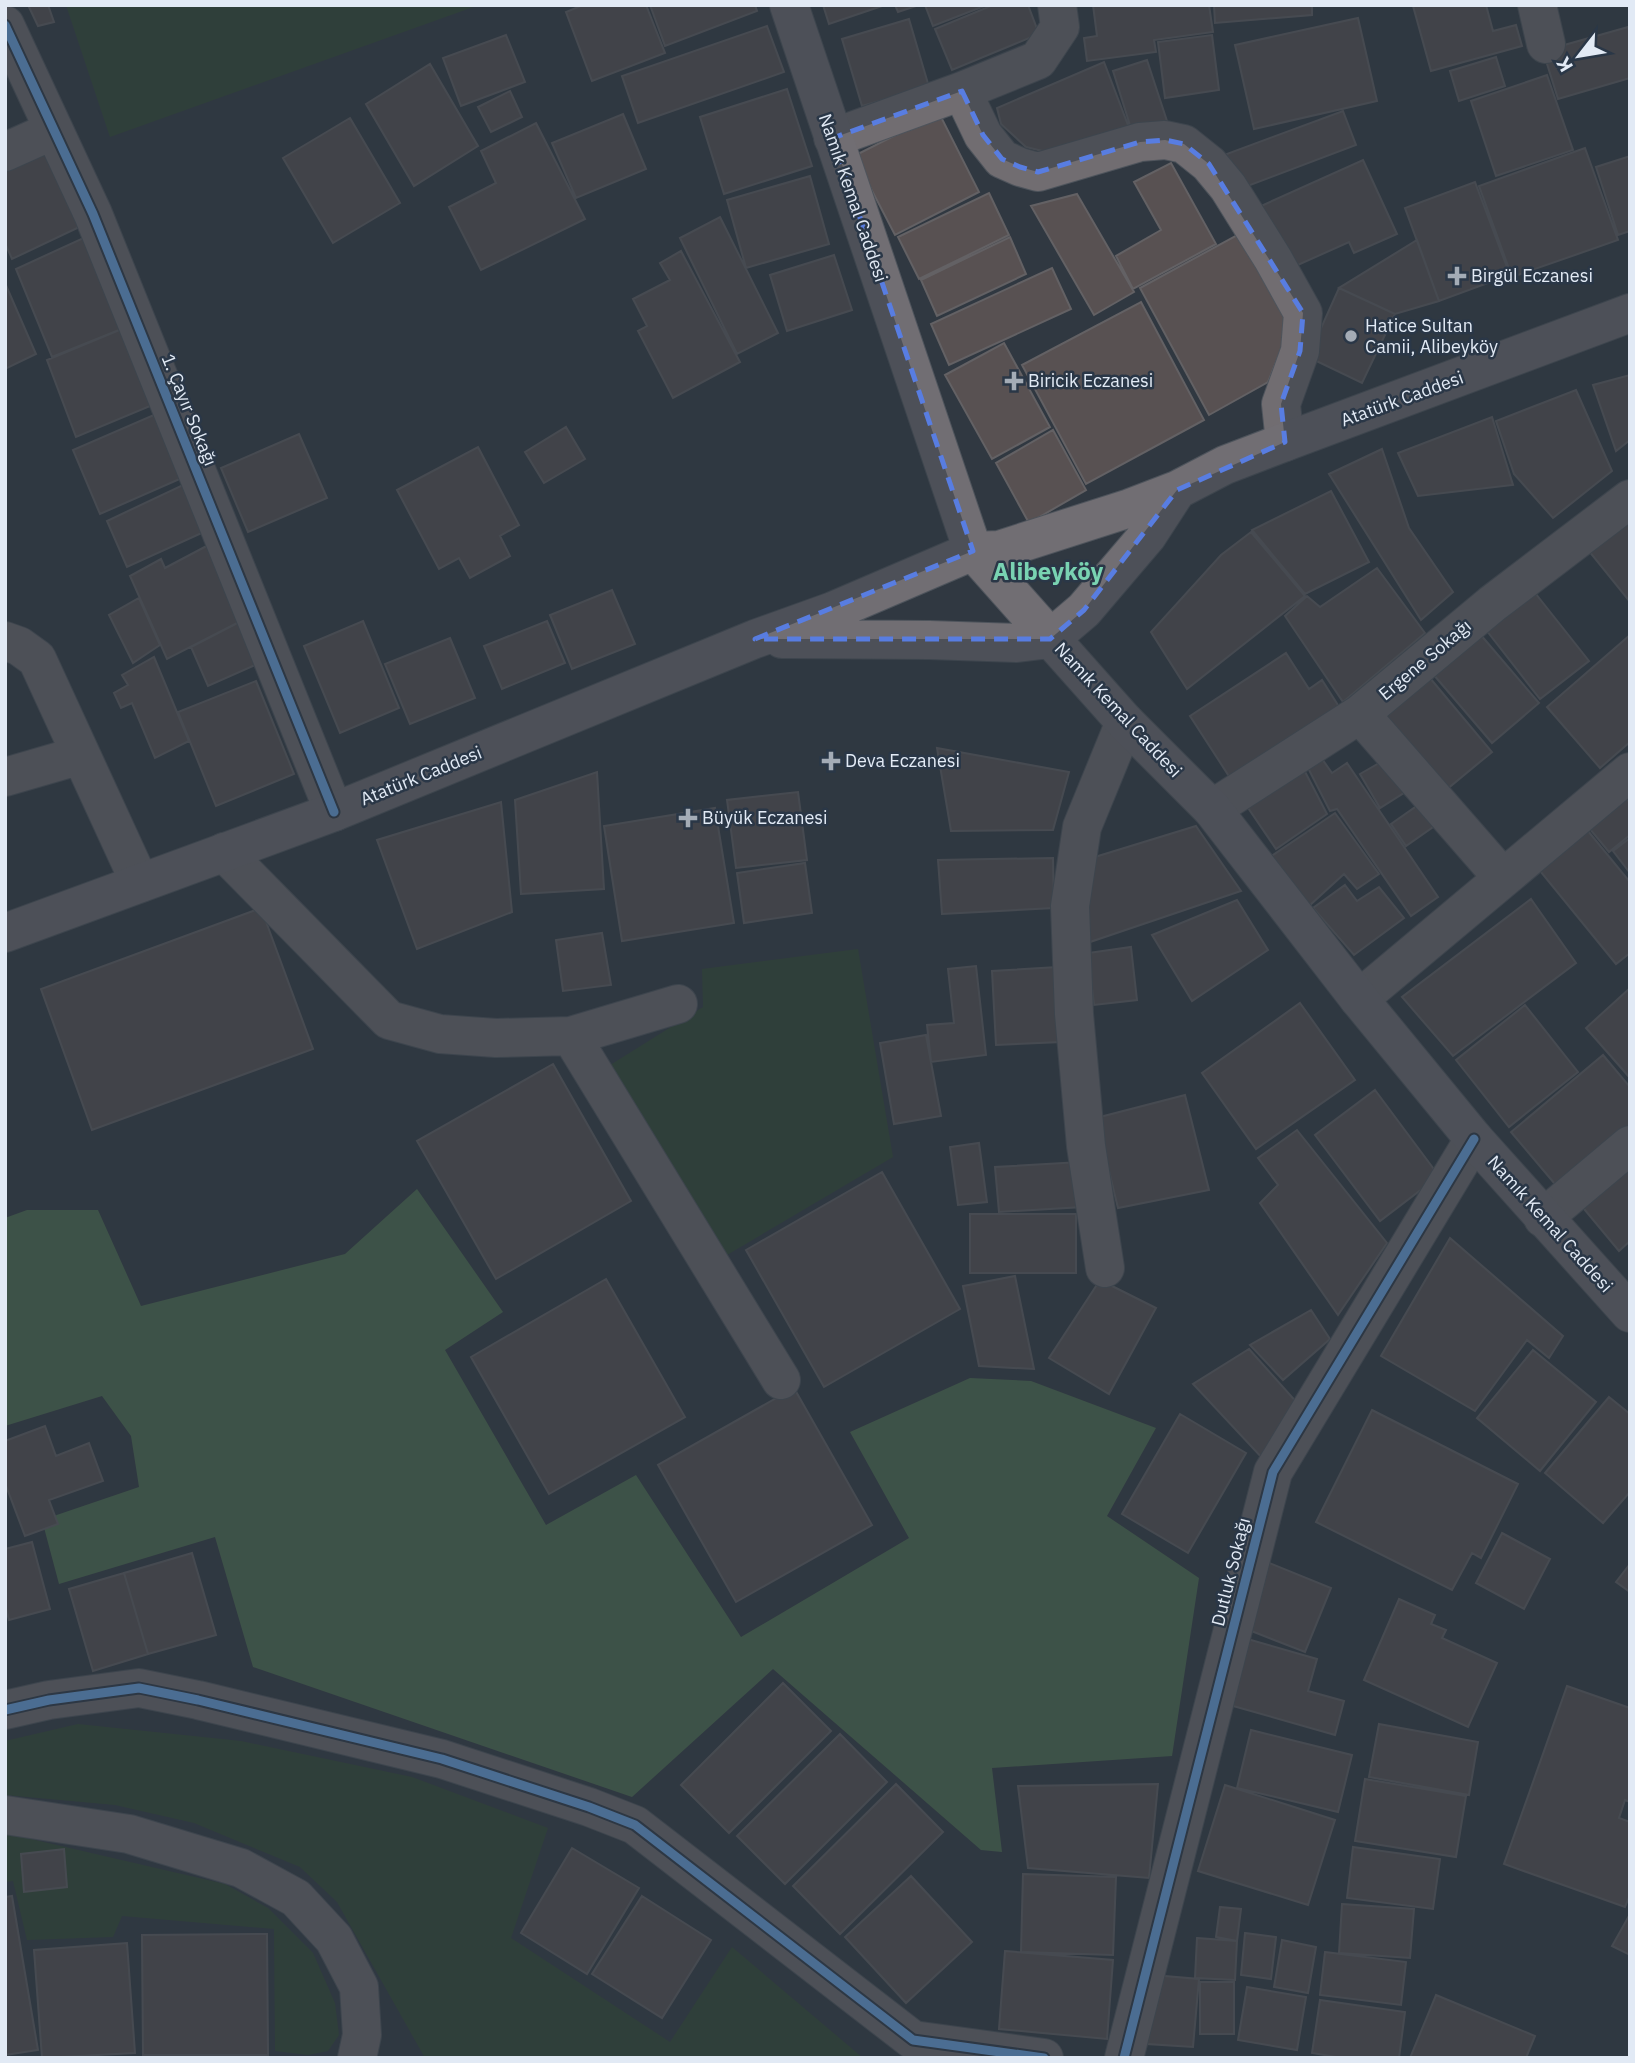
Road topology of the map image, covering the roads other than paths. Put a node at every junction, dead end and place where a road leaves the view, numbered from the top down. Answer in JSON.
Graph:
{"nodes":[{"id":1,"x":789,"y":5,"type":"edge"},
{"id":2,"x":1057,"y":5,"type":"edge"},
{"id":3,"x":1537,"y":5,"type":"edge"},
{"id":4,"x":5,"y":25,"type":"edge"},
{"id":5,"x":1546,"y":44,"type":"dead end"},
{"id":6,"x":962,"y":91,"type":"junction"},
{"id":7,"x":54,"y":130,"type":"junction"},
{"id":8,"x":833,"y":138,"type":"junction"},
{"id":9,"x":5,"y":152,"type":"edge"},
{"id":10,"x":1630,"y":313,"type":"edge"},
{"id":11,"x":1284,"y":442,"type":"junction"},
{"id":12,"x":1177,"y":490,"type":"junction"},
{"id":13,"x":1630,"y":499,"type":"edge"},
{"id":14,"x":973,"y":551,"type":"junction"},
{"id":15,"x":755,"y":639,"type":"junction"},
{"id":16,"x":1050,"y":639,"type":"junction"},
{"id":17,"x":5,"y":641,"type":"edge"},
{"id":18,"x":1360,"y":714,"type":"junction"},
{"id":19,"x":1125,"y":722,"type":"junction"},
{"id":20,"x":81,"y":755,"type":"junction"},
{"id":21,"x":1630,"y":772,"type":"edge"},
{"id":22,"x":5,"y":777,"type":"edge"},
{"id":23,"x":1212,"y":809,"type":"junction"},
{"id":24,"x":334,"y":812,"type":"junction"},
{"id":25,"x":224,"y":852,"type":"junction"},
{"id":26,"x":1503,"y":878,"type":"junction"},
{"id":27,"x":140,"y":883,"type":"junction"},
{"id":28,"x":5,"y":933,"type":"edge"},
{"id":29,"x":1359,"y":999,"type":"junction"},
{"id":30,"x":678,"y":1004,"type":"dead end"},
{"id":31,"x":572,"y":1036,"type":"junction"},
{"id":32,"x":1474,"y":1139,"type":"junction"},
{"id":33,"x":1630,"y":1144,"type":"edge"},
{"id":34,"x":1543,"y":1218,"type":"junction"},
{"id":35,"x":1105,"y":1268,"type":"dead end"},
{"id":36,"x":1630,"y":1313,"type":"edge"},
{"id":37,"x":781,"y":1380,"type":"dead end"},
{"id":38,"x":5,"y":1710,"type":"edge"},
{"id":39,"x":5,"y":1815,"type":"edge"},
{"id":40,"x":357,"y":2058,"type":"edge"},
{"id":41,"x":1044,"y":2058,"type":"edge"},
{"id":42,"x":1124,"y":2058,"type":"edge"}],
"edges":[{"from":1,"to":8,"type":"main road","name":"Namık Kemal Caddesi"},
{"from":2,"to":6,"type":"street"},
{"from":3,"to":5,"type":"street"},
{"from":4,"to":7,"type":"street","name":"1. Çayır Sokağı"},
{"from":6,"to":8,"type":"street"},
{"from":6,"to":11,"type":"street"},
{"from":7,"to":9,"type":"street"},
{"from":7,"to":24,"type":"street","name":"1. Çayır Sokağı"},
{"from":8,"to":14,"type":"main road","name":"Namık Kemal Caddesi"},
{"from":10,"to":11,"type":"main road","name":"Atatürk Caddesi"},
{"from":11,"to":12,"type":"main road","name":"Atatürk Caddesi"},
{"from":12,"to":14,"type":"main road","name":"Atatürk Caddesi"},
{"from":12,"to":16,"type":"main road","name":"Atatürk Caddesi"},
{"from":13,"to":18,"type":"street","name":"Ergene Sokağı"},
{"from":14,"to":15,"type":"main road","name":"Atatürk Caddesi"},
{"from":14,"to":16,"type":"main road","name":"Namık Kemal Caddesi"},
{"from":15,"to":16,"type":"main road","name":"Atatürk Caddesi"},
{"from":15,"to":24,"type":"main road","name":"Atatürk Caddesi"},
{"from":16,"to":19,"type":"main road","name":"Namık Kemal Caddesi"},
{"from":17,"to":20,"type":"street"},
{"from":18,"to":23,"type":"street","name":"Ergene Sokağı"},
{"from":18,"to":26,"type":"street"},
{"from":19,"to":23,"type":"main road","name":"Namık Kemal Caddesi"},
{"from":19,"to":35,"type":"street"},
{"from":20,"to":22,"type":"street"},
{"from":20,"to":27,"type":"street"},
{"from":21,"to":26,"type":"street"},
{"from":23,"to":29,"type":"main road","name":"Namık Kemal Caddesi"},
{"from":24,"to":25,"type":"main road","name":"Atatürk Caddesi"},
{"from":25,"to":27,"type":"main road","name":"Atatürk Caddesi"},
{"from":25,"to":31,"type":"street"},
{"from":26,"to":29,"type":"street"},
{"from":27,"to":28,"type":"main road","name":"Atatürk Caddesi"},
{"from":29,"to":32,"type":"main road","name":"Namık Kemal Caddesi"},
{"from":30,"to":31,"type":"street"},
{"from":31,"to":37,"type":"street"},
{"from":32,"to":34,"type":"main road","name":"Namık Kemal Caddesi"},
{"from":32,"to":42,"type":"street","name":"Dutluk Sokağı"},
{"from":33,"to":34,"type":"street"},
{"from":34,"to":36,"type":"main road","name":"Namık Kemal Caddesi"},
{"from":38,"to":41,"type":"street"},
{"from":39,"to":40,"type":"street"}]}
